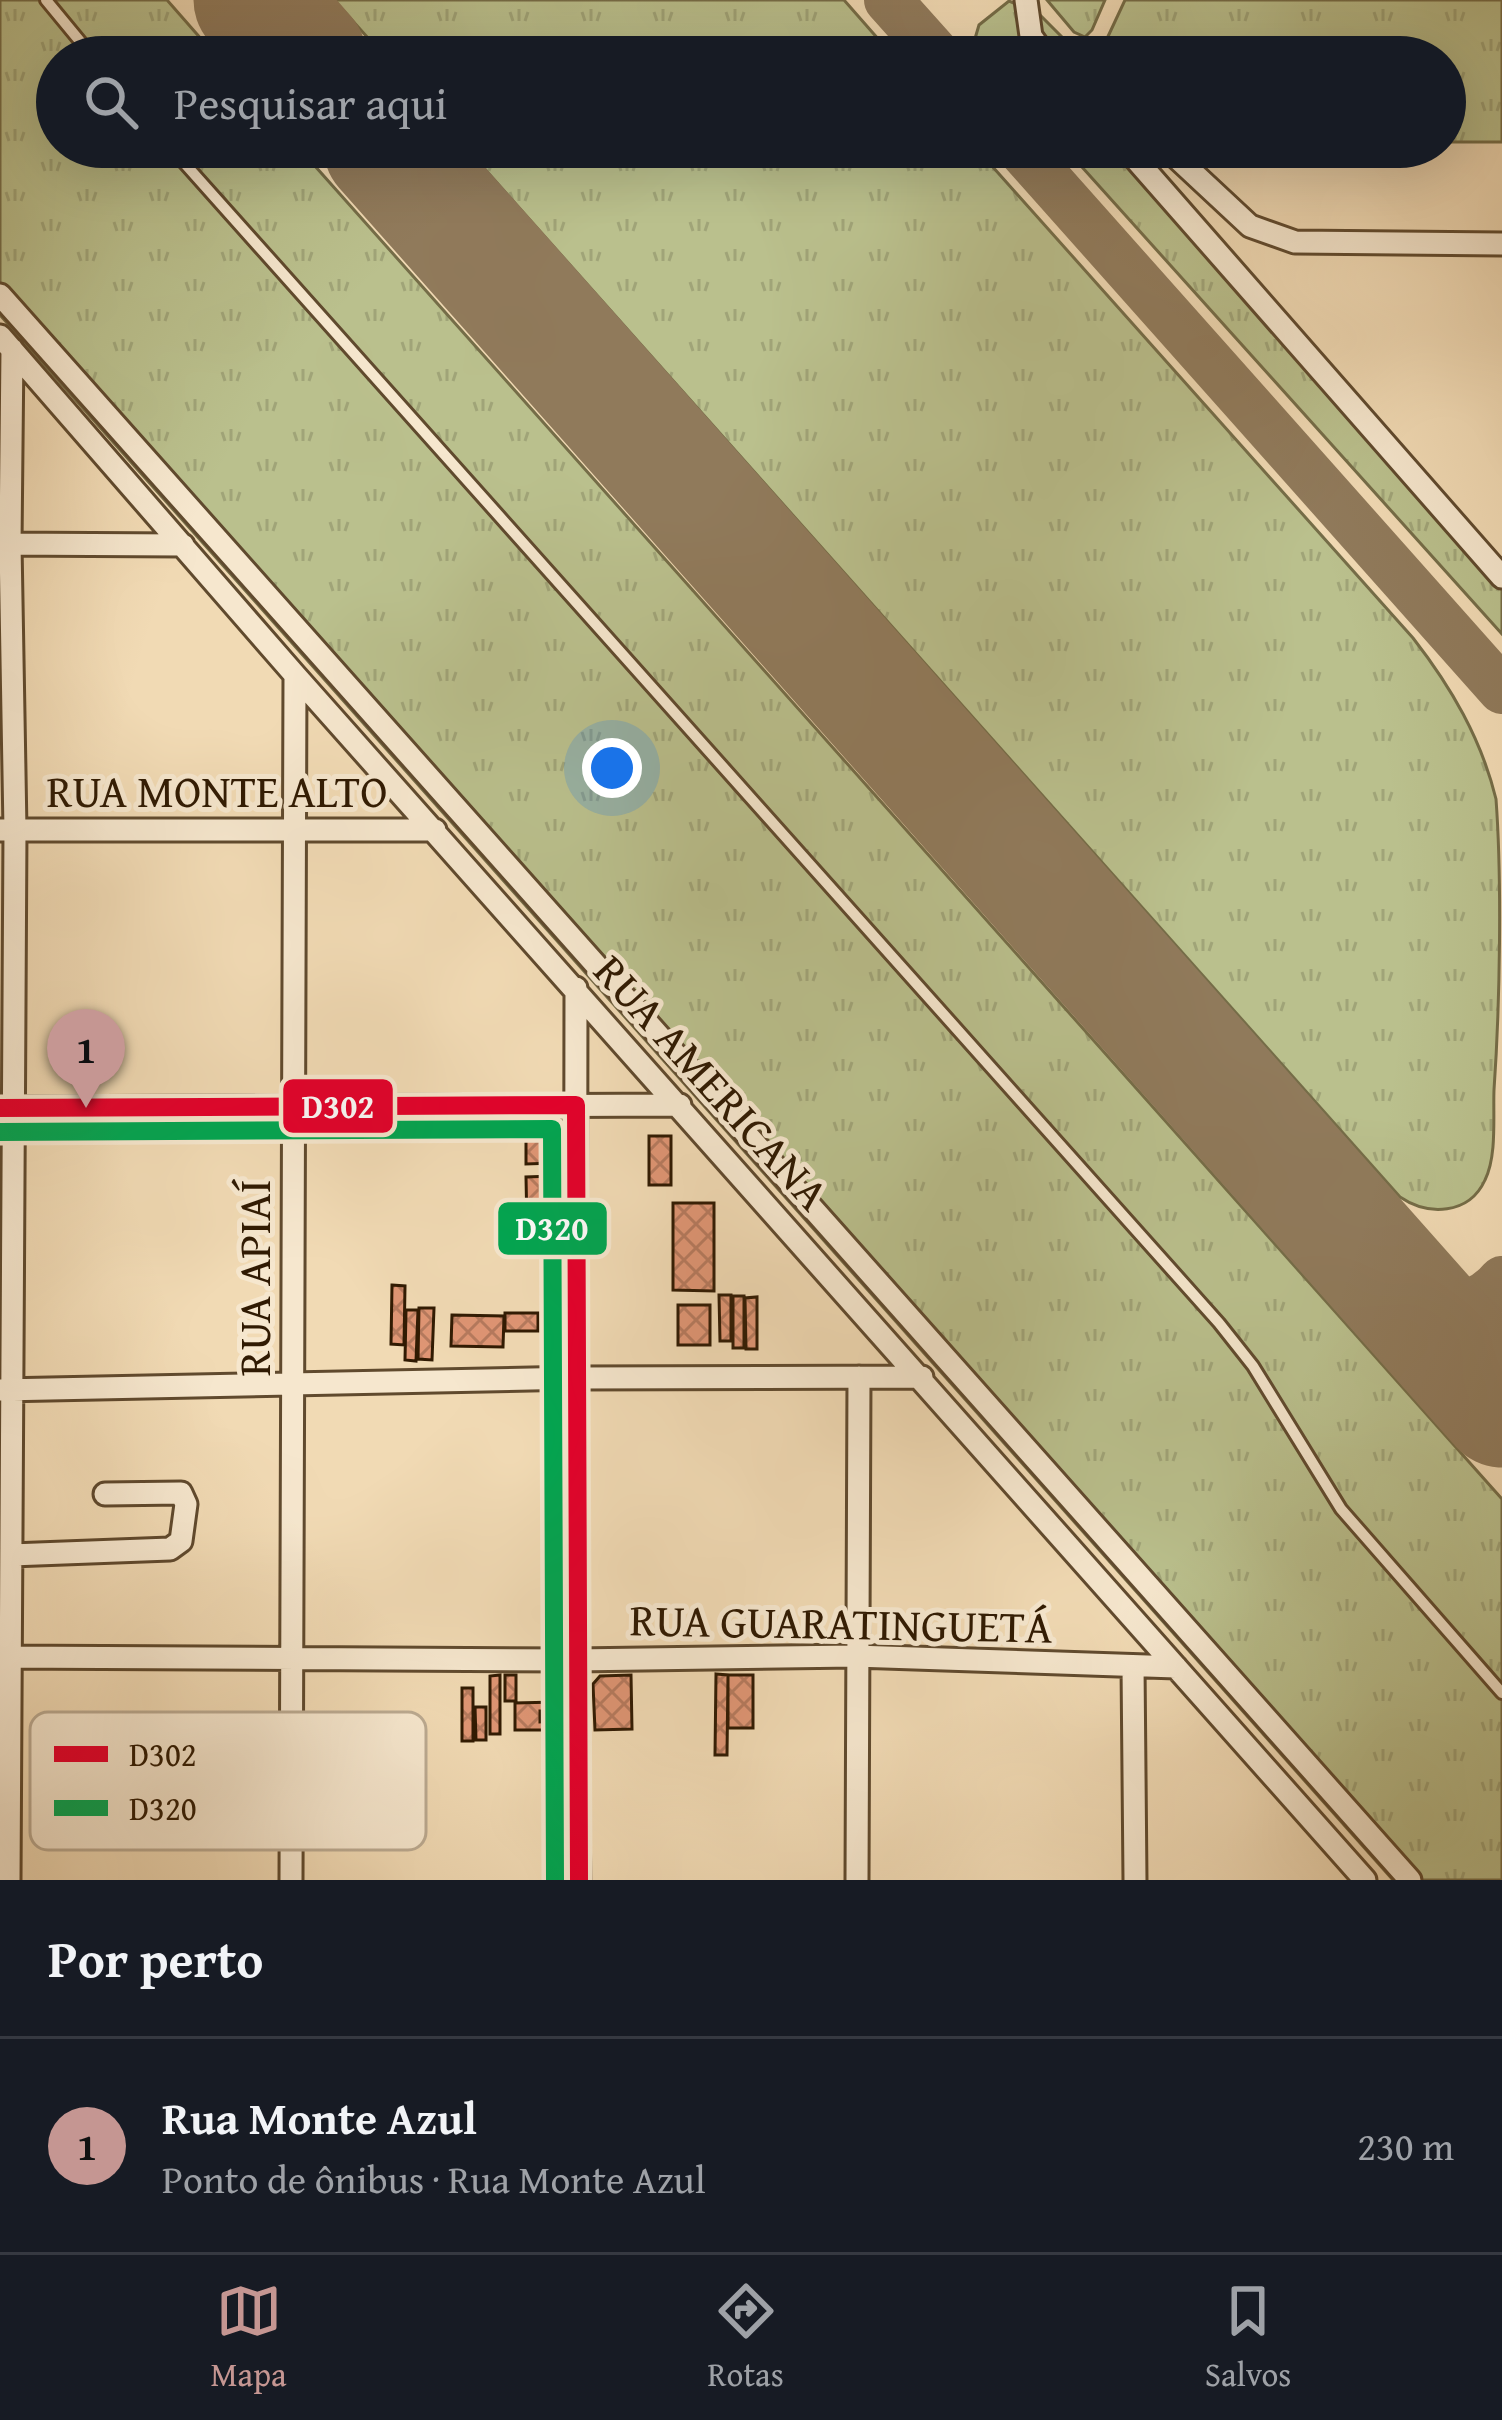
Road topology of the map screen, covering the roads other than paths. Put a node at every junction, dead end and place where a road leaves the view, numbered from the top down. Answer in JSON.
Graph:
{"nodes":[{"id":1,"x":46,"y":0,"type":"edge"},
{"id":2,"x":1026,"y":0,"type":"edge"},
{"id":3,"x":76,"y":36,"type":"edge"},
{"id":4,"x":1031,"y":36,"type":"edge"},
{"id":5,"x":189,"y":168,"type":"edge"},
{"id":6,"x":1143,"y":168,"type":"edge"},
{"id":7,"x":1188,"y":168,"type":"edge"},
{"id":8,"x":1502,"y":244,"type":"edge"},
{"id":9,"x":0,"y":295,"type":"edge"},
{"id":10,"x":6,"y":342,"type":"edge"},
{"id":11,"x":5,"y":544,"type":"edge"},
{"id":12,"x":183,"y":545,"type":"junction"},
{"id":13,"x":1502,"y":577,"type":"edge"},
{"id":14,"x":295,"y":675,"type":"junction"},
{"id":15,"x":292,"y":829,"type":"junction"},
{"id":16,"x":8,"y":830,"type":"edge"},
{"id":17,"x":435,"y":830,"type":"junction"},
{"id":18,"x":576,"y":988,"type":"junction"},
{"id":19,"x":575,"y":1105,"type":"junction"},
{"id":20,"x":680,"y":1105,"type":"junction"},
{"id":21,"x":6,"y":1108,"type":"edge"},
{"id":22,"x":292,"y":1108,"type":"junction"},
{"id":23,"x":860,"y":1377,"type":"junction"},
{"id":24,"x":922,"y":1377,"type":"junction"},
{"id":25,"x":578,"y":1378,"type":"junction"},
{"id":26,"x":293,"y":1384,"type":"junction"},
{"id":27,"x":5,"y":1390,"type":"edge"},
{"id":28,"x":105,"y":1494,"type":"dead end"},
{"id":29,"x":10,"y":1555,"type":"junction"},
{"id":30,"x":856,"y":1656,"type":"junction"},
{"id":31,"x":5,"y":1657,"type":"edge"},
{"id":32,"x":292,"y":1658,"type":"junction"},
{"id":33,"x":575,"y":1660,"type":"junction"},
{"id":34,"x":1133,"y":1666,"type":"junction"},
{"id":35,"x":1176,"y":1667,"type":"junction"},
{"id":36,"x":1502,"y":1693,"type":"edge"},
{"id":37,"x":292,"y":1712,"type":"edge"},
{"id":38,"x":291,"y":1850,"type":"edge"},
{"id":39,"x":9,"y":1880,"type":"edge"},
{"id":40,"x":291,"y":1880,"type":"edge"},
{"id":41,"x":579,"y":1880,"type":"edge"},
{"id":42,"x":857,"y":1880,"type":"edge"},
{"id":43,"x":1135,"y":1880,"type":"edge"},
{"id":44,"x":1365,"y":1880,"type":"edge"},
{"id":45,"x":1410,"y":1880,"type":"edge"}],
"edges":[{"from":1,"to":3,"type":"lane"},
{"from":2,"to":4,"type":"street"},
{"from":5,"to":36,"type":"lane"},
{"from":6,"to":13,"type":"street"},
{"from":7,"to":8,"type":"street"},
{"from":9,"to":45,"type":"street"},
{"from":10,"to":11,"type":"street"},
{"from":10,"to":12,"type":"street","name":"RUA AMERICANA"},
{"from":11,"to":12,"type":"street"},
{"from":11,"to":16,"type":"street"},
{"from":12,"to":14,"type":"street","name":"RUA AMERICANA"},
{"from":14,"to":15,"type":"street","name":"RUA APIAÍ"},
{"from":14,"to":17,"type":"street","name":"RUA AMERICANA"},
{"from":15,"to":16,"type":"street","name":"RUA MONTE ALTO"},
{"from":15,"to":17,"type":"street","name":"RUA MONTE ALTO"},
{"from":15,"to":22,"type":"street","name":"RUA APIAÍ"},
{"from":16,"to":21,"type":"street"},
{"from":17,"to":18,"type":"street","name":"RUA AMERICANA"},
{"from":18,"to":19,"type":"street"},
{"from":18,"to":20,"type":"street","name":"RUA AMERICANA"},
{"from":19,"to":20,"type":"street"},
{"from":19,"to":22,"type":"street"},
{"from":19,"to":25,"type":"street"},
{"from":20,"to":24,"type":"street","name":"RUA AMERICANA"},
{"from":21,"to":22,"type":"street"},
{"from":21,"to":27,"type":"street"},
{"from":22,"to":26,"type":"street","name":"RUA APIAÍ"},
{"from":23,"to":24,"type":"street"},
{"from":23,"to":25,"type":"street"},
{"from":23,"to":30,"type":"street"},
{"from":24,"to":35,"type":"street","name":"RUA AMERICANA"},
{"from":25,"to":26,"type":"street"},
{"from":25,"to":33,"type":"street"},
{"from":26,"to":27,"type":"street"},
{"from":26,"to":32,"type":"street","name":"RUA APIAÍ"},
{"from":27,"to":29,"type":"street"},
{"from":28,"to":29,"type":"street"},
{"from":29,"to":31,"type":"street"},
{"from":30,"to":33,"type":"street","name":"RUA GUARATINGUETÁ"},
{"from":30,"to":34,"type":"street","name":"RUA GUARATINGUETÁ"},
{"from":30,"to":42,"type":"street"},
{"from":31,"to":32,"type":"street","name":"RUA GUARATINGUETÁ"},
{"from":31,"to":39,"type":"street"},
{"from":32,"to":33,"type":"street","name":"RUA GUARATINGUETÁ"},
{"from":32,"to":37,"type":"street","name":"RUA APIAÍ"},
{"from":33,"to":41,"type":"street"},
{"from":34,"to":35,"type":"street","name":"RUA GUARATINGUETÁ"},
{"from":34,"to":43,"type":"street"},
{"from":35,"to":44,"type":"street","name":"RUA AMERICANA"},
{"from":38,"to":40,"type":"street","name":"RUA APIAÍ"}]}
